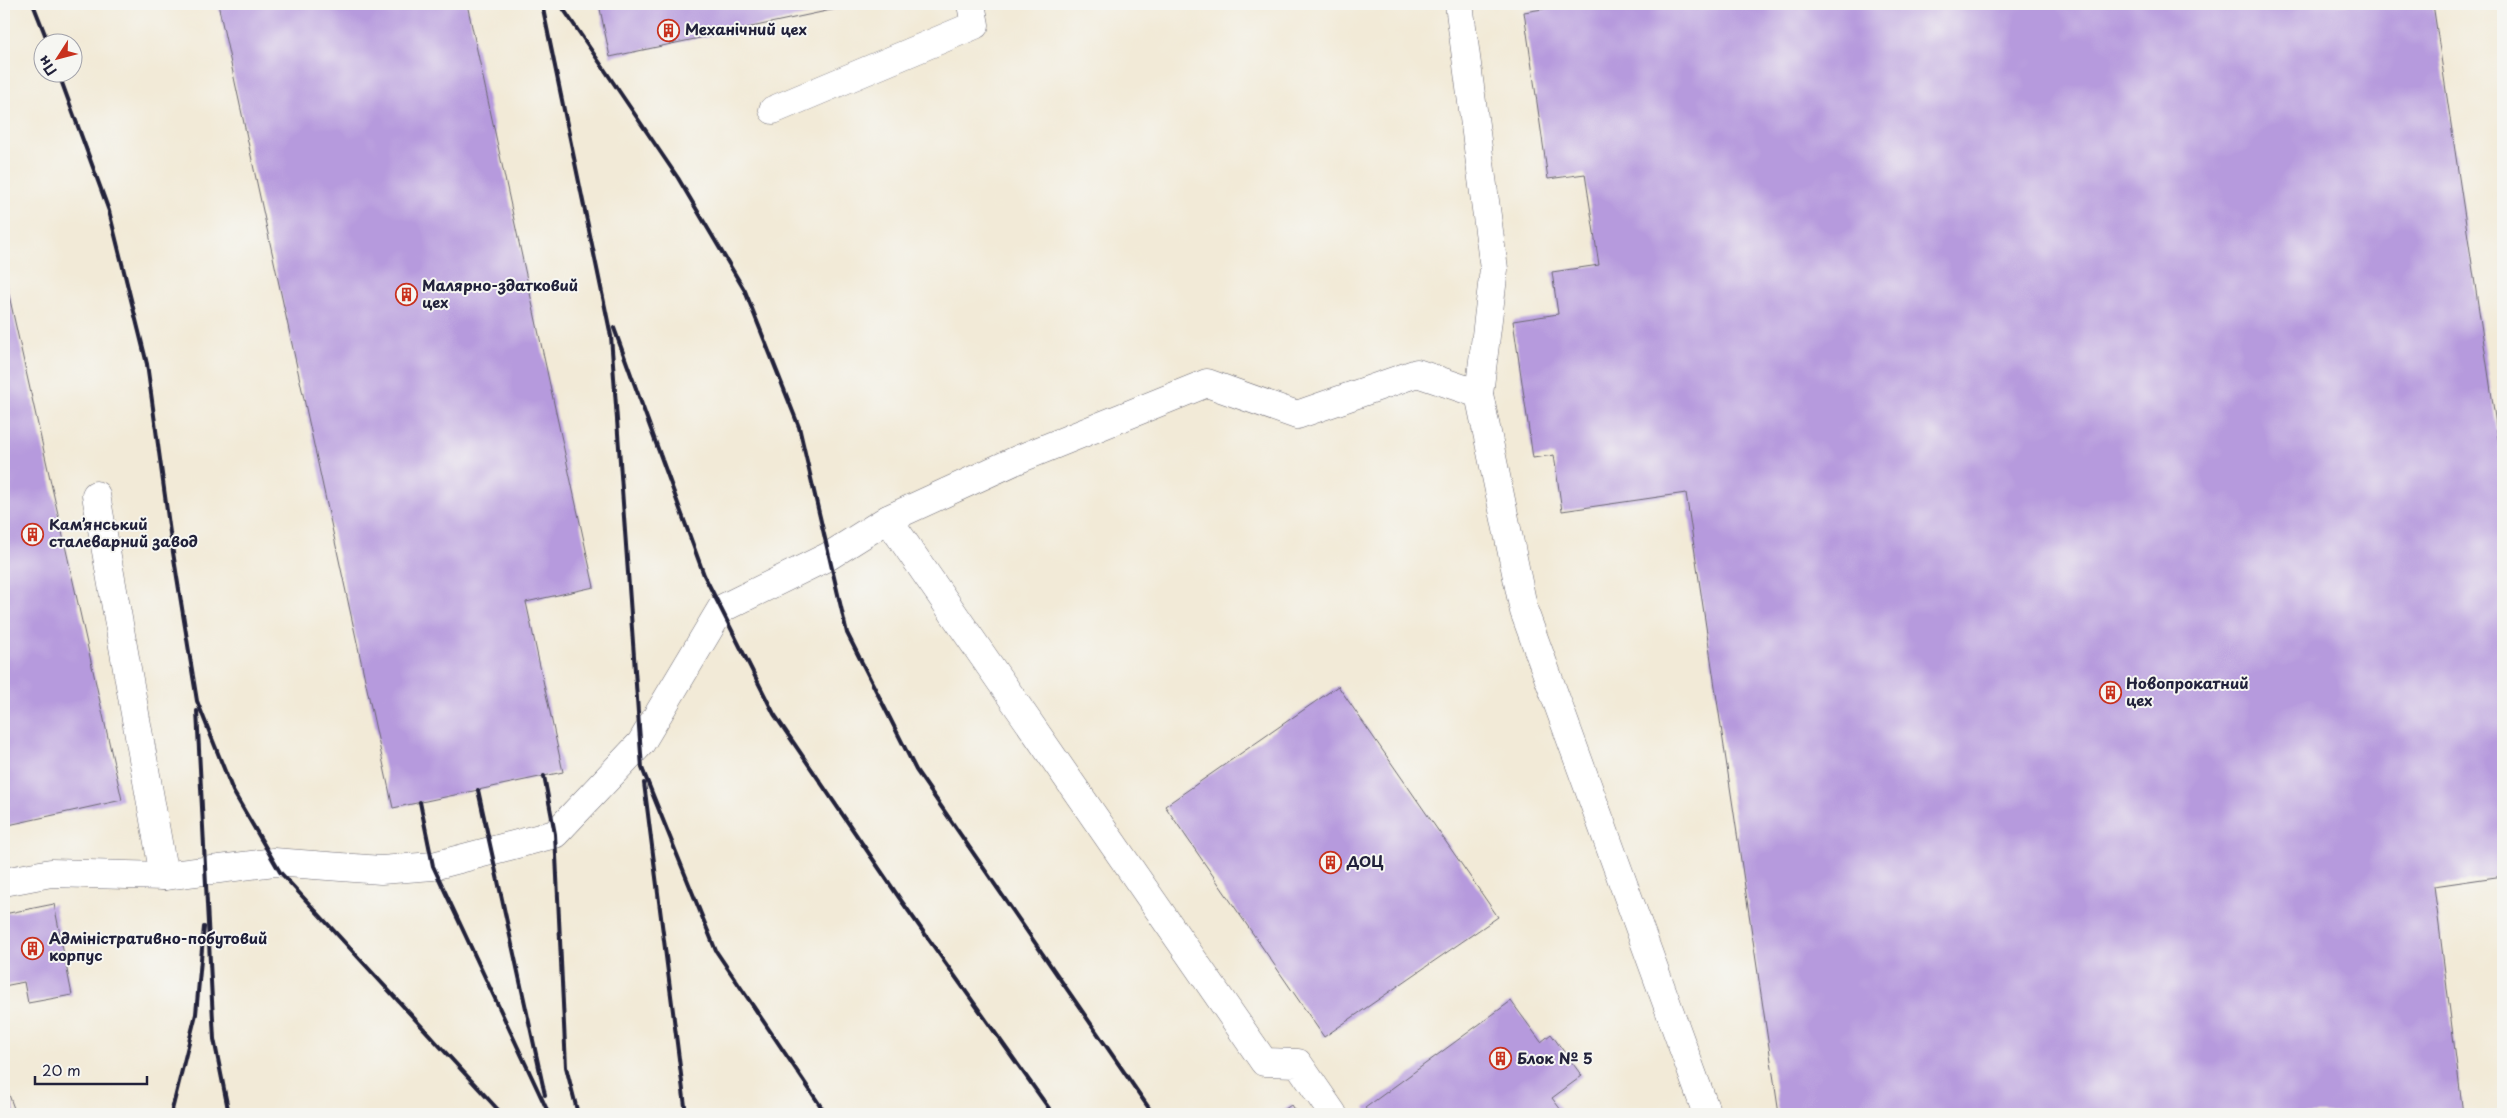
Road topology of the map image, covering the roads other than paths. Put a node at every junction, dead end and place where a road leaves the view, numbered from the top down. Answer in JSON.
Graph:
{"nodes":[{"id":1,"x":971,"y":4,"type":"edge"},
{"id":2,"x":1459,"y":4,"type":"edge"},
{"id":3,"x":773,"y":110,"type":"dead end"},
{"id":4,"x":1479,"y":394,"type":"junction"},
{"id":5,"x":96,"y":495,"type":"dead end"},
{"id":6,"x":888,"y":519,"type":"junction"},
{"id":7,"x":164,"y":876,"type":"junction"},
{"id":8,"x":4,"y":882,"type":"edge"},
{"id":9,"x":1333,"y":1114,"type":"edge"},
{"id":10,"x":1707,"y":1114,"type":"edge"}],
"edges":[{"from":1,"to":3,"type":"lane"},
{"from":2,"to":4,"type":"lane"},
{"from":4,"to":6,"type":"lane"},
{"from":4,"to":10,"type":"lane"},
{"from":5,"to":7,"type":"lane"},
{"from":6,"to":7,"type":"lane"},
{"from":6,"to":9,"type":"lane"},
{"from":7,"to":8,"type":"lane"}]}
